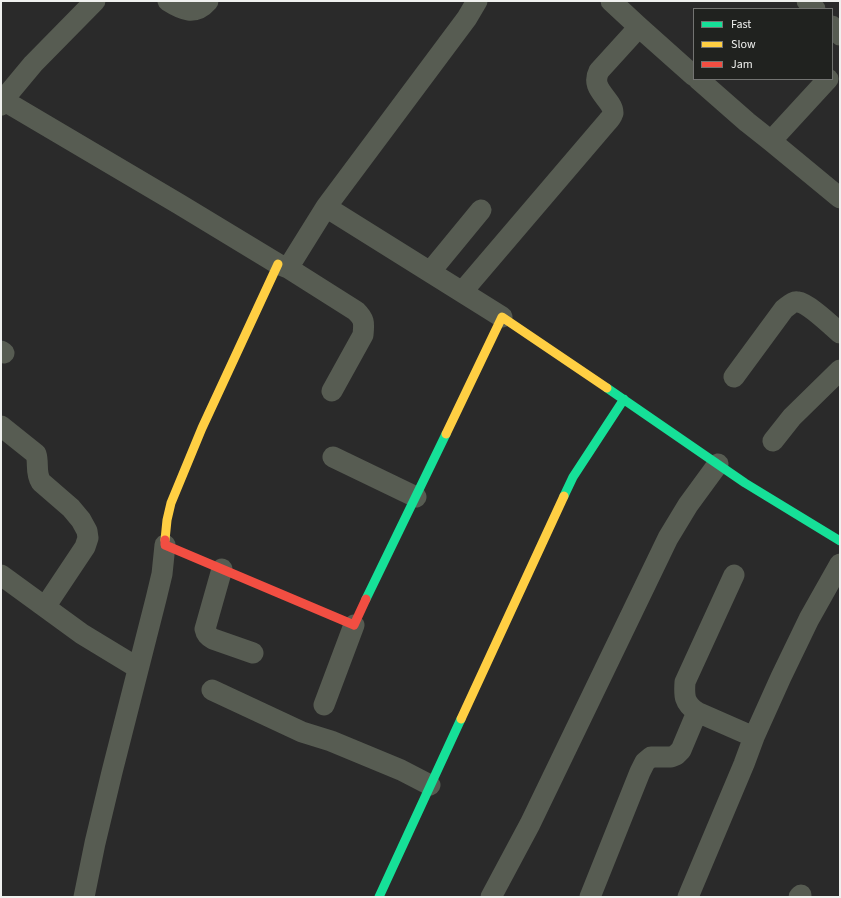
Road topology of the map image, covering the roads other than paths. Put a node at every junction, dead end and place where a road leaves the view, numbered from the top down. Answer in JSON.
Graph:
{"nodes":[{"id":1,"x":168,"y":1,"type":"edge"},
{"id":2,"x":208,"y":1,"type":"edge"},
{"id":3,"x":477,"y":1,"type":"edge"},
{"id":4,"x":611,"y":1,"type":"edge"},
{"id":5,"x":86,"y":4,"type":"edge"},
{"id":6,"x":833,"y":26,"type":"edge"},
{"id":7,"x":639,"y":27,"type":"junction"},
{"id":8,"x":840,"y":35,"type":"edge"},
{"id":9,"x":693,"y":75,"type":"edge"},
{"id":10,"x":699,"y":80,"type":"edge"},
{"id":11,"x":827,"y":80,"type":"edge"},
{"id":12,"x":2,"y":102,"type":"edge"},
{"id":13,"x":771,"y":141,"type":"junction"},
{"id":14,"x":840,"y":198,"type":"edge"},
{"id":15,"x":326,"y":207,"type":"junction"},
{"id":16,"x":481,"y":210,"type":"dead end"},
{"id":17,"x":283,"y":266,"type":"junction"},
{"id":18,"x":430,"y":272,"type":"junction"},
{"id":19,"x":462,"y":292,"type":"junction"},
{"id":20,"x":502,"y":317,"type":"junction"},
{"id":21,"x":840,"y":333,"type":"edge"},
{"id":22,"x":840,"y":370,"type":"edge"},
{"id":23,"x":734,"y":377,"type":"dead end"},
{"id":24,"x":332,"y":391,"type":"dead end"},
{"id":25,"x":624,"y":399,"type":"junction"},
{"id":26,"x":1,"y":426,"type":"edge"},
{"id":27,"x":773,"y":441,"type":"dead end"},
{"id":28,"x":333,"y":457,"type":"dead end"},
{"id":29,"x":718,"y":464,"type":"junction"},
{"id":30,"x":416,"y":497,"type":"junction"},
{"id":31,"x":840,"y":541,"type":"edge"},
{"id":32,"x":165,"y":545,"type":"junction"},
{"id":33,"x":222,"y":569,"type":"junction"},
{"id":34,"x":838,"y":574,"type":"edge"},
{"id":35,"x":1,"y":575,"type":"edge"},
{"id":36,"x":734,"y":575,"type":"dead end"},
{"id":37,"x":45,"y":607,"type":"junction"},
{"id":38,"x":354,"y":625,"type":"junction"},
{"id":39,"x":253,"y":653,"type":"dead end"},
{"id":40,"x":138,"y":668,"type":"junction"},
{"id":41,"x":212,"y":690,"type":"dead end"},
{"id":42,"x":324,"y":705,"type":"dead end"},
{"id":43,"x":697,"y":712,"type":"junction"},
{"id":44,"x":754,"y":737,"type":"junction"},
{"id":45,"x":430,"y":785,"type":"junction"},
{"id":46,"x":84,"y":897,"type":"edge"},
{"id":47,"x":379,"y":897,"type":"edge"},
{"id":48,"x":491,"y":897,"type":"edge"},
{"id":49,"x":590,"y":897,"type":"edge"},
{"id":50,"x":688,"y":897,"type":"edge"}],
"edges":[{"from":1,"to":2,"type":"street"},
{"from":3,"to":15,"type":"street"},
{"from":4,"to":7,"type":"street"},
{"from":5,"to":12,"type":"street"},
{"from":6,"to":8,"type":"street"},
{"from":7,"to":9,"type":"street"},
{"from":7,"to":19,"type":"street"},
{"from":10,"to":13,"type":"street"},
{"from":11,"to":13,"type":"street"},
{"from":12,"to":17,"type":"street"},
{"from":13,"to":14,"type":"street"},
{"from":15,"to":17,"type":"street"},
{"from":15,"to":18,"type":"street"},
{"from":16,"to":18,"type":"street"},
{"from":17,"to":24,"type":"street"},
{"from":17,"to":32,"type":"street"},
{"from":18,"to":19,"type":"street"},
{"from":19,"to":20,"type":"street"},
{"from":20,"to":25,"type":"street"},
{"from":20,"to":30,"type":"street"},
{"from":21,"to":23,"type":"street"},
{"from":22,"to":27,"type":"street"},
{"from":25,"to":29,"type":"street"},
{"from":25,"to":45,"type":"street"},
{"from":26,"to":37,"type":"street"},
{"from":28,"to":30,"type":"street"},
{"from":29,"to":31,"type":"street"},
{"from":29,"to":48,"type":"street"},
{"from":30,"to":38,"type":"street"},
{"from":32,"to":33,"type":"street"},
{"from":32,"to":40,"type":"street"},
{"from":33,"to":38,"type":"street"},
{"from":33,"to":39,"type":"street"},
{"from":34,"to":44,"type":"street"},
{"from":35,"to":37,"type":"street"},
{"from":36,"to":43,"type":"street"},
{"from":37,"to":40,"type":"street"},
{"from":38,"to":42,"type":"street"},
{"from":40,"to":46,"type":"street"},
{"from":41,"to":45,"type":"street"},
{"from":43,"to":44,"type":"street"},
{"from":43,"to":49,"type":"street"},
{"from":44,"to":50,"type":"street"},
{"from":45,"to":47,"type":"street"}]}
